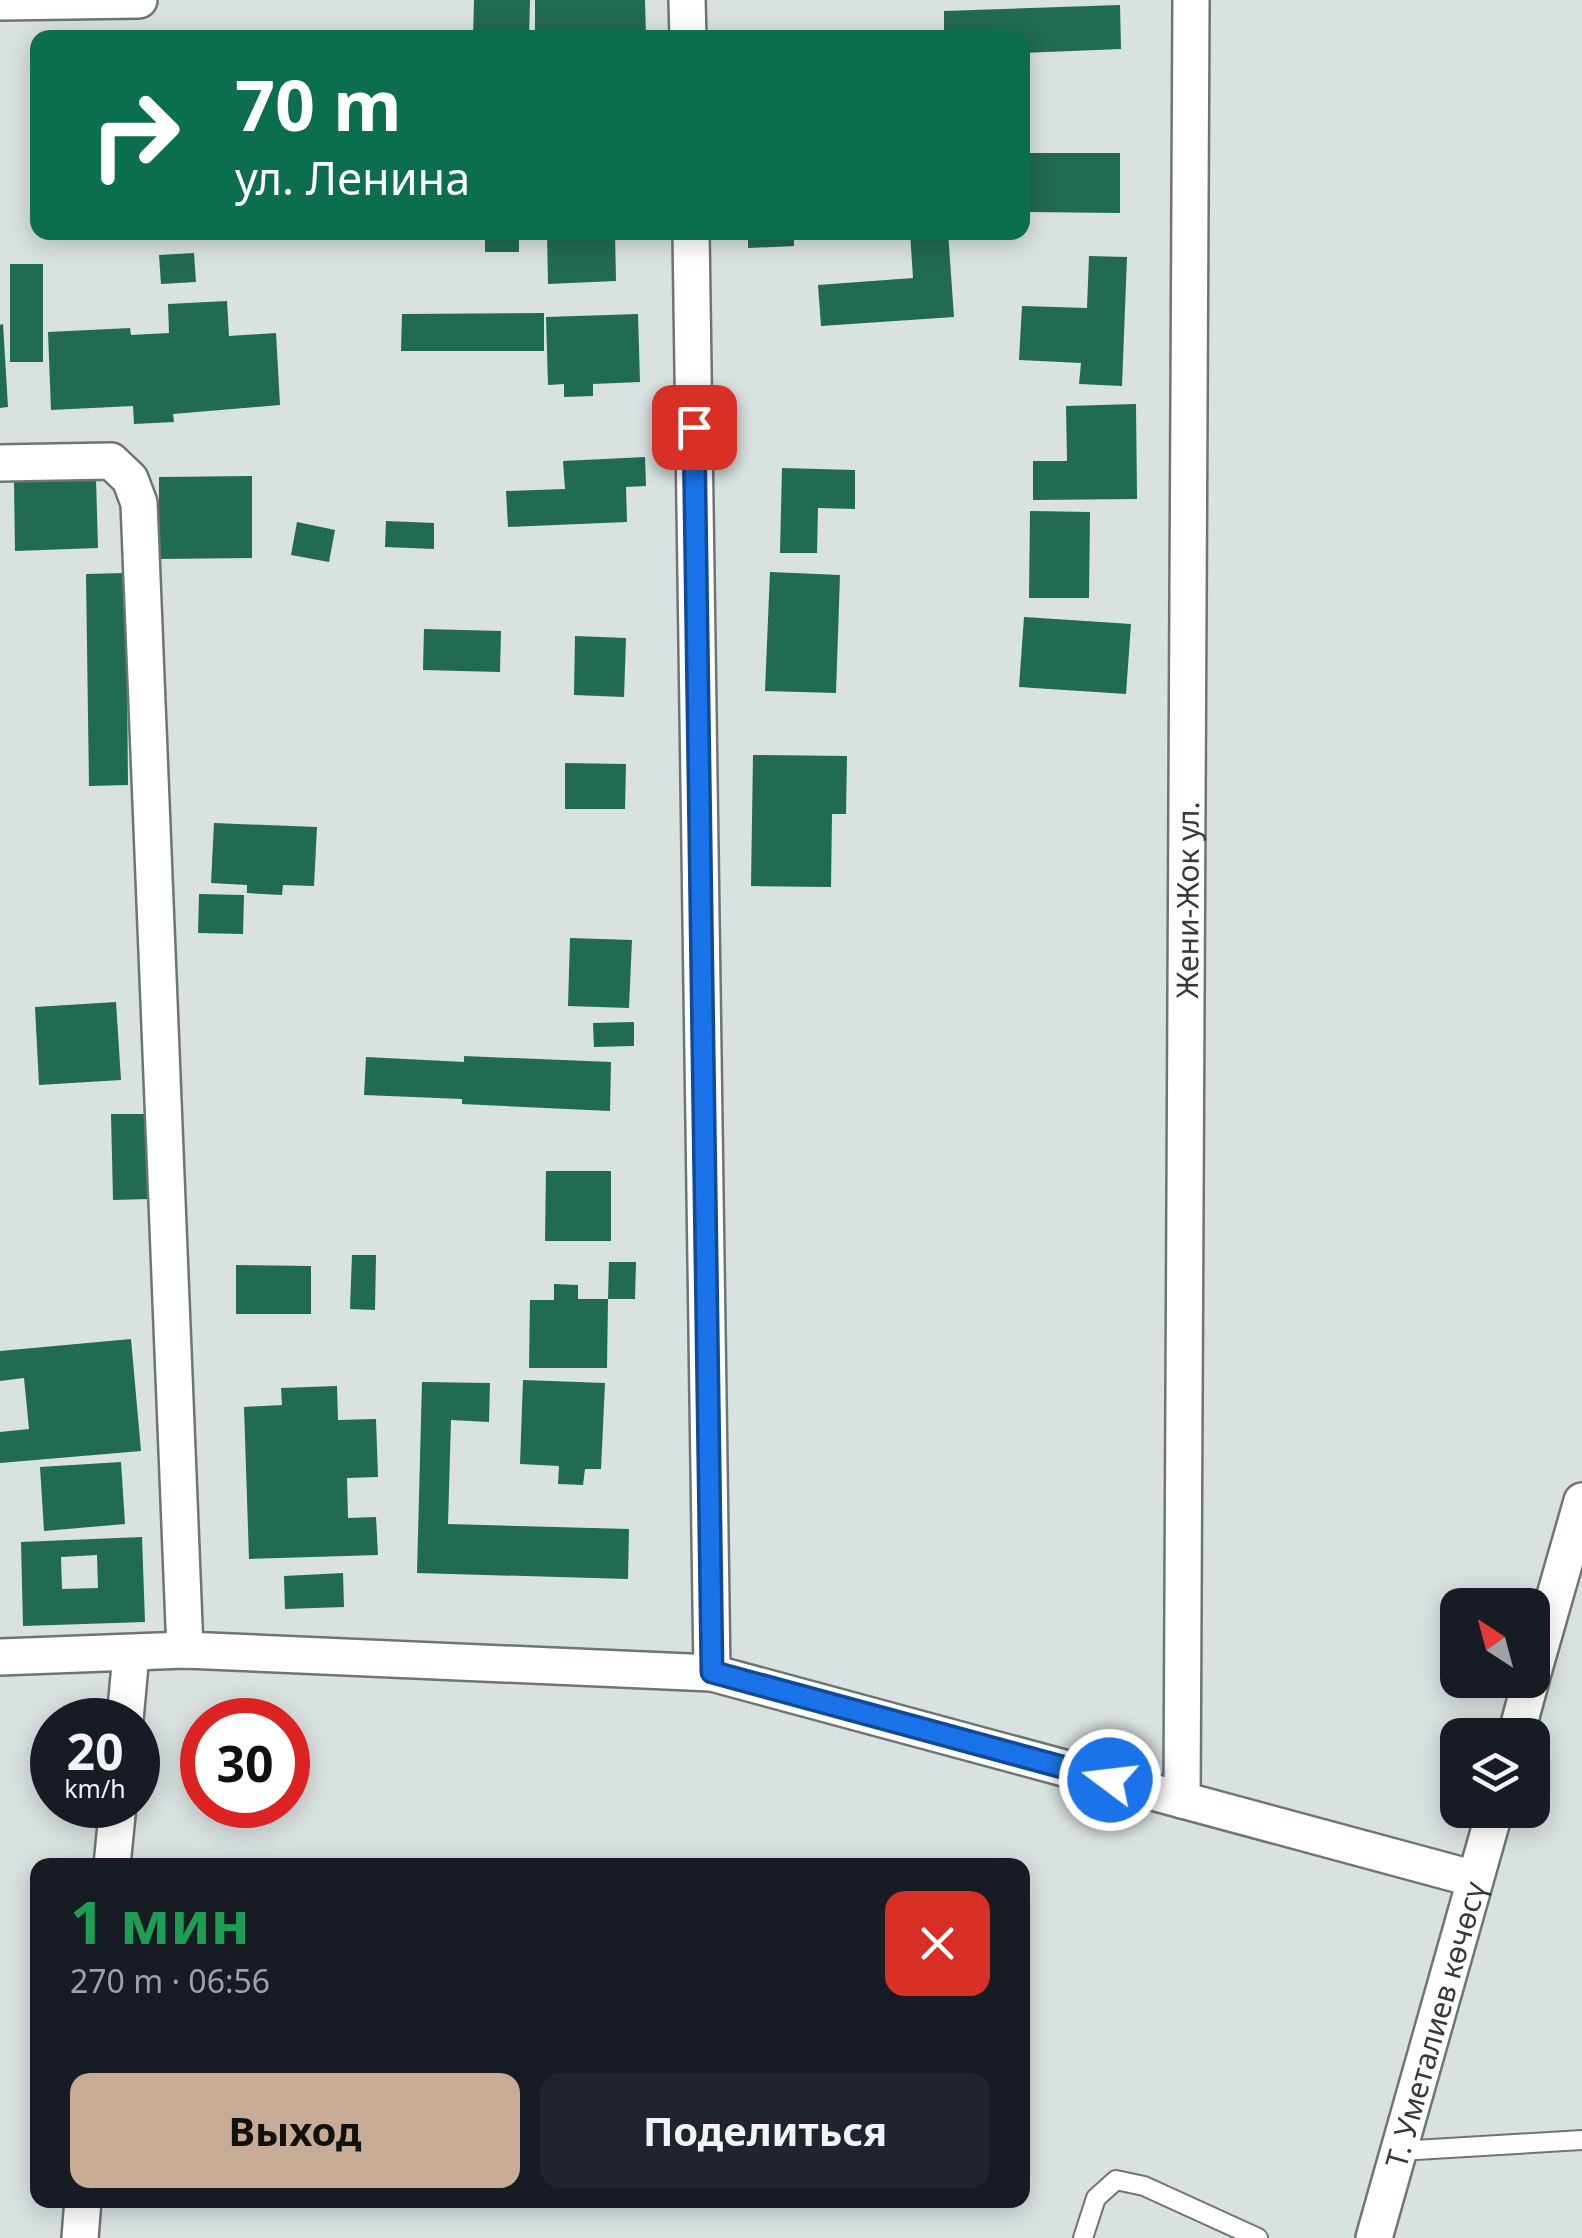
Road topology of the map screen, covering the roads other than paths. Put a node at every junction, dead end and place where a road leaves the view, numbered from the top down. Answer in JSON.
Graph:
{"nodes":[{"id":1,"x":139,"y":0,"type":"edge"},
{"id":2,"x":687,"y":0,"type":"edge"},
{"id":3,"x":1191,"y":0,"type":"edge"},
{"id":4,"x":0,"y":2,"type":"edge"},
{"id":5,"x":688,"y":30,"type":"edge"},
{"id":6,"x":691,"y":240,"type":"edge"},
{"id":7,"x":0,"y":462,"type":"edge"},
{"id":8,"x":1582,"y":1500,"type":"edge"},
{"id":9,"x":1550,"y":1614,"type":"edge"},
{"id":10,"x":185,"y":1650,"type":"junction"},
{"id":11,"x":131,"y":1654,"type":"junction"},
{"id":12,"x":0,"y":1657,"type":"edge"},
{"id":13,"x":712,"y":1672,"type":"junction"},
{"id":14,"x":127,"y":1698,"type":"edge"},
{"id":15,"x":1182,"y":1800,"type":"junction"},
{"id":16,"x":116,"y":1828,"type":"edge"},
{"id":17,"x":1490,"y":1828,"type":"edge"},
{"id":18,"x":113,"y":1858,"type":"edge"},
{"id":19,"x":1476,"y":1879,"type":"junction"},
{"id":20,"x":1582,"y":2140,"type":"edge"},
{"id":21,"x":1399,"y":2151,"type":"junction"},
{"id":22,"x":82,"y":2208,"type":"edge"},
{"id":23,"x":80,"y":2238,"type":"edge"},
{"id":24,"x":1083,"y":2238,"type":"edge"},
{"id":25,"x":1258,"y":2238,"type":"edge"},
{"id":26,"x":1374,"y":2238,"type":"edge"}],
"edges":[{"from":1,"to":4,"type":"street"},
{"from":2,"to":5,"type":"street"},
{"from":3,"to":15,"type":"street","name":"Жени-Жок ул."},
{"from":6,"to":13,"type":"street"},
{"from":7,"to":10,"type":"street"},
{"from":8,"to":9,"type":"street"},
{"from":10,"to":11,"type":"street"},
{"from":10,"to":13,"type":"street"},
{"from":11,"to":12,"type":"street"},
{"from":11,"to":14,"type":"street"},
{"from":13,"to":15,"type":"street"},
{"from":15,"to":19,"type":"street"},
{"from":16,"to":18,"type":"street"},
{"from":17,"to":19,"type":"street","name":"Т. Уметалиев көчөсү"},
{"from":19,"to":21,"type":"street","name":"Т. Уметалиев көчөсү"},
{"from":20,"to":21,"type":"lane"},
{"from":21,"to":26,"type":"street","name":"Т. Уметалиев көчөсү"},
{"from":22,"to":23,"type":"street"},
{"from":24,"to":25,"type":"lane"}]}
